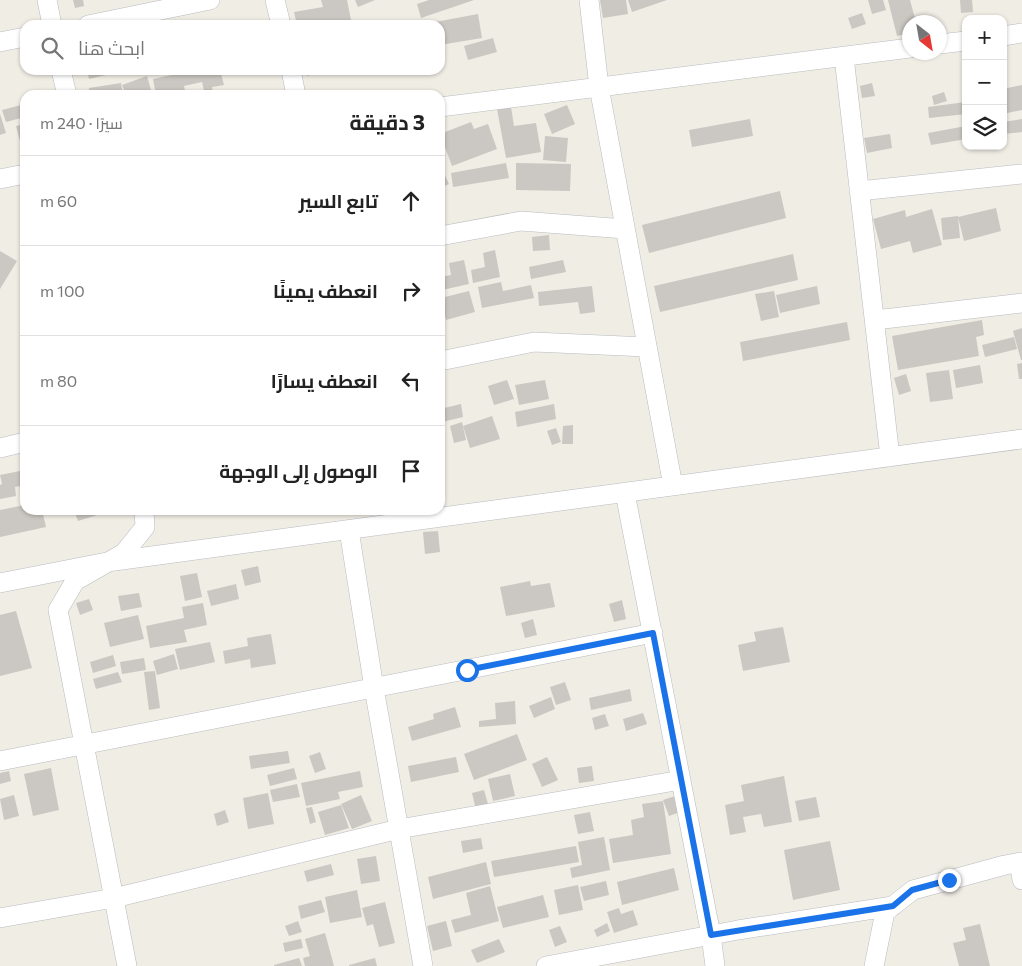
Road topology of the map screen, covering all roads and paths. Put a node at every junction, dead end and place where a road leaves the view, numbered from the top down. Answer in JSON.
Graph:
{"nodes":[{"id":1,"x":47,"y":0,"type":"edge"},
{"id":2,"x":210,"y":0,"type":"edge"},
{"id":3,"x":275,"y":0,"type":"edge"},
{"id":4,"x":589,"y":0,"type":"edge"},
{"id":5,"x":51,"y":20,"type":"edge"},
{"id":6,"x":112,"y":20,"type":"edge"},
{"id":7,"x":280,"y":20,"type":"edge"},
{"id":8,"x":1022,"y":33,"type":"edge"},
{"id":9,"x":1007,"y":35,"type":"edge"},
{"id":10,"x":20,"y":38,"type":"edge"},
{"id":11,"x":962,"y":41,"type":"edge"},
{"id":12,"x":0,"y":42,"type":"edge"},
{"id":13,"x":947,"y":43,"type":"edge"},
{"id":14,"x":902,"y":49,"type":"edge"},
{"id":15,"x":844,"y":57,"type":"junction"},
{"id":16,"x":63,"y":75,"type":"edge"},
{"id":17,"x":292,"y":75,"type":"edge"},
{"id":18,"x":599,"y":87,"type":"junction"},
{"id":19,"x":65,"y":90,"type":"edge"},
{"id":20,"x":295,"y":90,"type":"edge"},
{"id":21,"x":445,"y":106,"type":"edge"},
{"id":22,"x":1022,"y":174,"type":"edge"},
{"id":23,"x":20,"y":175,"type":"edge"},
{"id":24,"x":0,"y":179,"type":"edge"},
{"id":25,"x":860,"y":191,"type":"junction"},
{"id":26,"x":625,"y":229,"type":"junction"},
{"id":27,"x":445,"y":235,"type":"edge"},
{"id":28,"x":1022,"y":303,"type":"edge"},
{"id":29,"x":875,"y":320,"type":"junction"},
{"id":30,"x":647,"y":347,"type":"junction"},
{"id":31,"x":445,"y":360,"type":"edge"},
{"id":32,"x":1022,"y":439,"type":"edge"},
{"id":33,"x":20,"y":443,"type":"edge"},
{"id":34,"x":0,"y":448,"type":"edge"},
{"id":35,"x":890,"y":457,"type":"junction"},
{"id":36,"x":673,"y":486,"type":"junction"},
{"id":37,"x":625,"y":493,"type":"junction"},
{"id":38,"x":445,"y":511,"type":"edge"},
{"id":39,"x":144,"y":515,"type":"edge"},
{"id":40,"x":407,"y":515,"type":"edge"},
{"id":41,"x":387,"y":517,"type":"edge"},
{"id":42,"x":349,"y":530,"type":"junction"},
{"id":43,"x":108,"y":562,"type":"junction"},
{"id":44,"x":0,"y":583,"type":"edge"},
{"id":45,"x":653,"y":633,"type":"junction"},
{"id":46,"x":374,"y":688,"type":"junction"},
{"id":47,"x":84,"y":746,"type":"junction"},
{"id":48,"x":0,"y":762,"type":"edge"},
{"id":49,"x":682,"y":780,"type":"junction"},
{"id":50,"x":399,"y":829,"type":"junction"},
{"id":51,"x":1021,"y":868,"type":"edge"},
{"id":52,"x":114,"y":898,"type":"junction"},
{"id":53,"x":893,"y":906,"type":"junction"},
{"id":54,"x":0,"y":918,"type":"edge"},
{"id":55,"x":711,"y":935,"type":"junction"},
{"id":56,"x":127,"y":966,"type":"edge"},
{"id":57,"x":423,"y":966,"type":"edge"},
{"id":58,"x":546,"y":966,"type":"edge"},
{"id":59,"x":715,"y":966,"type":"edge"},
{"id":60,"x":874,"y":966,"type":"edge"}],
"edges":[{"from":1,"to":5,"type":"street"},
{"from":2,"to":6,"type":"street"},
{"from":3,"to":7,"type":"street"},
{"from":4,"to":18,"type":"street"},
{"from":8,"to":9,"type":"street"},
{"from":10,"to":12,"type":"street"},
{"from":11,"to":13,"type":"street"},
{"from":14,"to":15,"type":"street"},
{"from":15,"to":18,"type":"street"},
{"from":15,"to":25,"type":"street"},
{"from":16,"to":19,"type":"street"},
{"from":17,"to":20,"type":"street"},
{"from":18,"to":21,"type":"street"},
{"from":18,"to":26,"type":"street"},
{"from":22,"to":25,"type":"street"},
{"from":23,"to":24,"type":"street"},
{"from":25,"to":29,"type":"street"},
{"from":26,"to":27,"type":"street"},
{"from":26,"to":30,"type":"street"},
{"from":28,"to":29,"type":"street"},
{"from":29,"to":35,"type":"street"},
{"from":30,"to":31,"type":"street"},
{"from":30,"to":36,"type":"street"},
{"from":32,"to":35,"type":"street"},
{"from":33,"to":34,"type":"street"},
{"from":35,"to":36,"type":"street"},
{"from":36,"to":37,"type":"street"},
{"from":37,"to":38,"type":"street"},
{"from":37,"to":45,"type":"street"},
{"from":39,"to":43,"type":"street"},
{"from":40,"to":41,"type":"street"},
{"from":41,"to":42,"type":"street"},
{"from":42,"to":43,"type":"street"},
{"from":42,"to":46,"type":"street"},
{"from":43,"to":44,"type":"street"},
{"from":43,"to":47,"type":"street"},
{"from":45,"to":46,"type":"street"},
{"from":45,"to":49,"type":"street"},
{"from":46,"to":47,"type":"street"},
{"from":46,"to":50,"type":"street"},
{"from":47,"to":48,"type":"street"},
{"from":47,"to":52,"type":"street"},
{"from":49,"to":50,"type":"street"},
{"from":49,"to":55,"type":"street"},
{"from":50,"to":52,"type":"street"},
{"from":50,"to":57,"type":"street"},
{"from":51,"to":53,"type":"street"},
{"from":52,"to":54,"type":"street"},
{"from":52,"to":56,"type":"street"},
{"from":53,"to":55,"type":"street"},
{"from":53,"to":60,"type":"street"},
{"from":55,"to":58,"type":"street"},
{"from":55,"to":59,"type":"street"}]}
